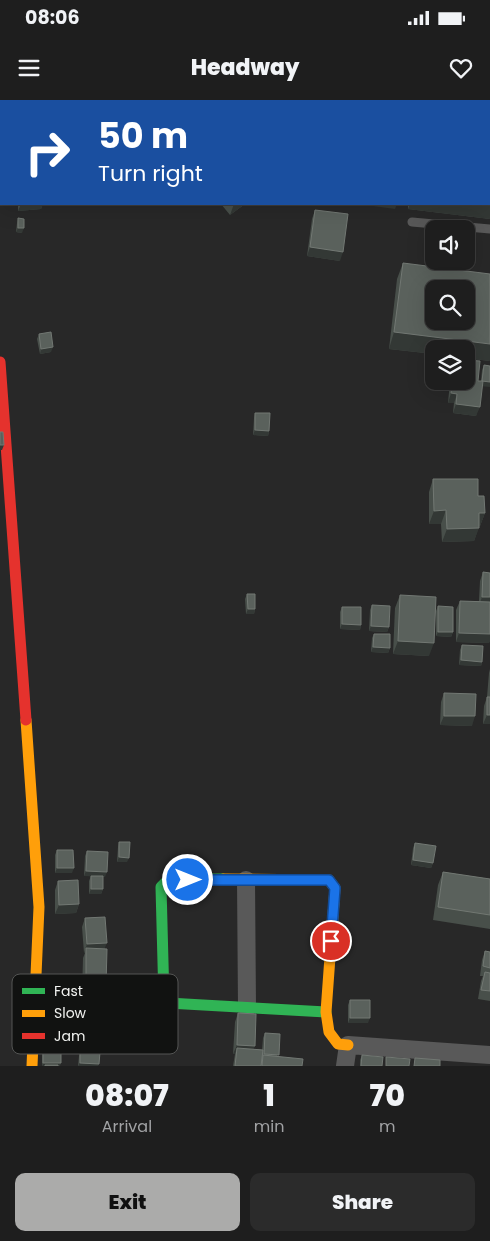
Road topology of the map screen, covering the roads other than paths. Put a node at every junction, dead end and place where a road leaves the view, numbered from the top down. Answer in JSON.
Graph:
{"nodes":[{"id":1,"x":412,"y":222,"type":"dead end"},
{"id":2,"x":490,"y":229,"type":"edge"},
{"id":3,"x":0,"y":362,"type":"edge"},
{"id":4,"x":246,"y":880,"type":"junction"},
{"id":5,"x":37,"y":974,"type":"edge"},
{"id":6,"x":163,"y":974,"type":"edge"},
{"id":7,"x":178,"y":1004,"type":"edge"},
{"id":8,"x":248,"y":1008,"type":"junction"},
{"id":9,"x":326,"y":1012,"type":"junction"},
{"id":10,"x":348,"y":1045,"type":"junction"},
{"id":11,"x":490,"y":1055,"type":"edge"},
{"id":12,"x":345,"y":1066,"type":"edge"}],
"edges":[{"from":1,"to":2,"type":"lane"},
{"from":3,"to":5,"type":"street"},
{"from":4,"to":6,"type":"street"},
{"from":4,"to":8,"type":"street"},
{"from":4,"to":9,"type":"street"},
{"from":7,"to":8,"type":"street"},
{"from":8,"to":9,"type":"street"},
{"from":9,"to":10,"type":"street"},
{"from":10,"to":11,"type":"street"},
{"from":10,"to":12,"type":"street"}]}
